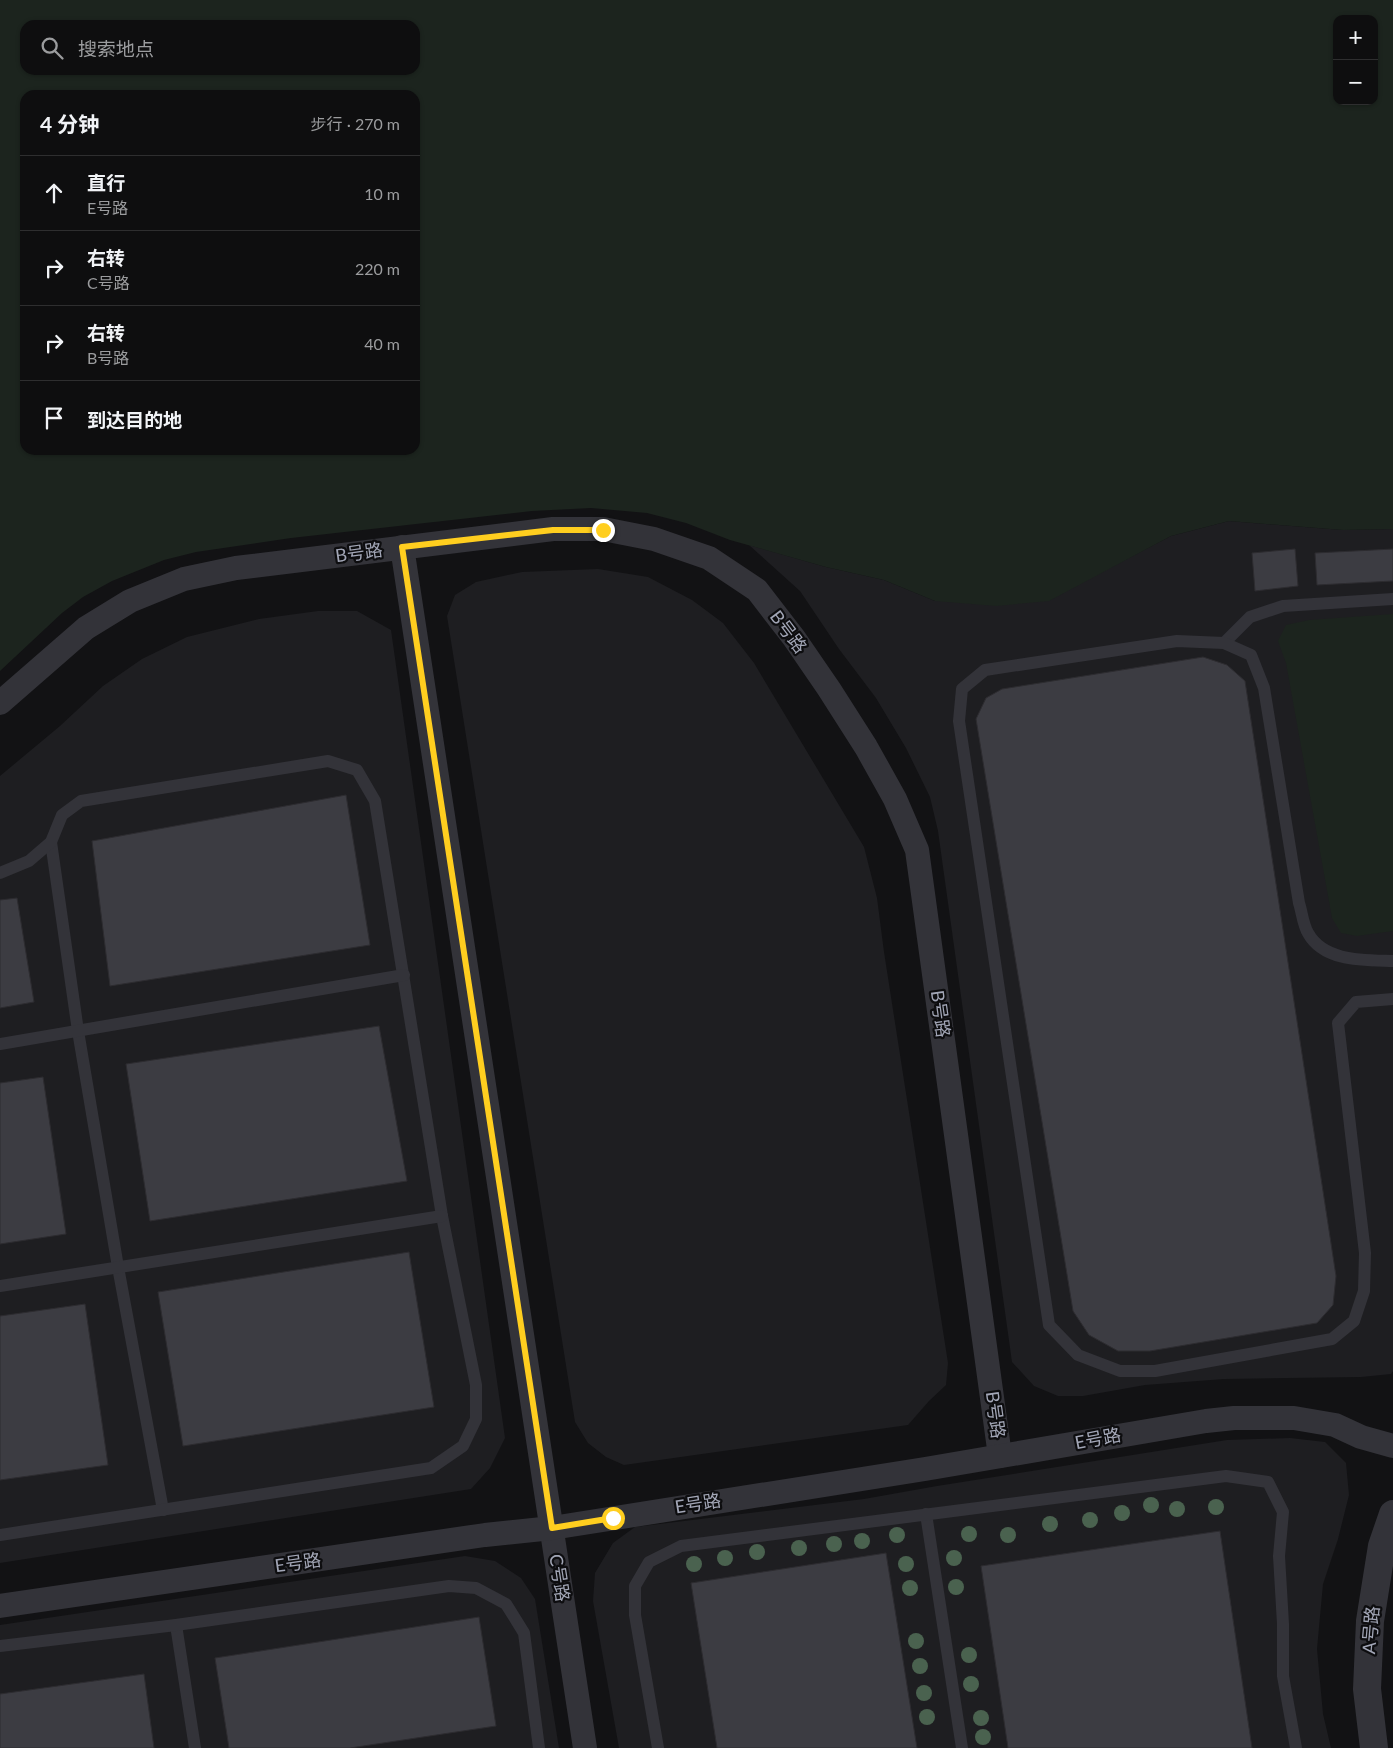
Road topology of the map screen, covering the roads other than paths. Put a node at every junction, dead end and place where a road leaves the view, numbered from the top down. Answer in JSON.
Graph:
{"nodes":[{"id":1,"x":402,"y":547,"type":"junction"},
{"id":2,"x":1393,"y":599,"type":"edge"},
{"id":3,"x":1224,"y":643,"type":"junction"},
{"id":4,"x":0,"y":703,"type":"edge"},
{"id":5,"x":51,"y":842,"type":"junction"},
{"id":6,"x":0,"y":873,"type":"edge"},
{"id":7,"x":1393,"y":961,"type":"edge"},
{"id":8,"x":404,"y":975,"type":"junction"},
{"id":9,"x":1393,"y":999,"type":"edge"},
{"id":10,"x":78,"y":1031,"type":"junction"},
{"id":11,"x":0,"y":1044,"type":"edge"},
{"id":12,"x":442,"y":1216,"type":"junction"},
{"id":13,"x":118,"y":1267,"type":"junction"},
{"id":14,"x":0,"y":1286,"type":"edge"},
{"id":15,"x":1393,"y":1446,"type":"edge"},
{"id":16,"x":1000,"y":1456,"type":"junction"},
{"id":17,"x":163,"y":1510,"type":"junction"},
{"id":18,"x":926,"y":1514,"type":"junction"},
{"id":19,"x":1393,"y":1514,"type":"edge"},
{"id":20,"x":552,"y":1528,"type":"junction"},
{"id":21,"x":0,"y":1535,"type":"edge"},
{"id":22,"x":0,"y":1606,"type":"edge"},
{"id":23,"x":176,"y":1625,"type":"junction"},
{"id":24,"x":0,"y":1646,"type":"edge"},
{"id":25,"x":195,"y":1748,"type":"edge"},
{"id":26,"x":538,"y":1748,"type":"edge"},
{"id":27,"x":585,"y":1748,"type":"edge"},
{"id":28,"x":658,"y":1748,"type":"edge"},
{"id":29,"x":962,"y":1748,"type":"edge"},
{"id":30,"x":1296,"y":1748,"type":"edge"},
{"id":31,"x":1374,"y":1748,"type":"edge"}],
"edges":[{"from":1,"to":4,"type":"street","name":"B号路"},
{"from":1,"to":16,"type":"street","name":"B号路"},
{"from":1,"to":20,"type":"street","name":"C号路"},
{"from":2,"to":3,"type":"lane"},
{"from":3,"to":7,"type":"lane"},
{"from":3,"to":9,"type":"lane"},
{"from":5,"to":6,"type":"lane"},
{"from":5,"to":8,"type":"lane"},
{"from":5,"to":10,"type":"lane"},
{"from":8,"to":10,"type":"lane"},
{"from":8,"to":12,"type":"lane"},
{"from":10,"to":11,"type":"lane"},
{"from":10,"to":13,"type":"lane"},
{"from":12,"to":13,"type":"lane"},
{"from":12,"to":17,"type":"lane"},
{"from":13,"to":14,"type":"lane"},
{"from":13,"to":17,"type":"lane"},
{"from":15,"to":16,"type":"street","name":"E号路"},
{"from":16,"to":20,"type":"street","name":"E号路"},
{"from":17,"to":21,"type":"lane"},
{"from":18,"to":28,"type":"lane"},
{"from":18,"to":29,"type":"lane"},
{"from":18,"to":30,"type":"lane"},
{"from":19,"to":31,"type":"street","name":"A号路"},
{"from":20,"to":22,"type":"street","name":"E号路"},
{"from":20,"to":27,"type":"street","name":"C号路"},
{"from":23,"to":24,"type":"lane"},
{"from":23,"to":25,"type":"lane"},
{"from":23,"to":26,"type":"lane"}]}
